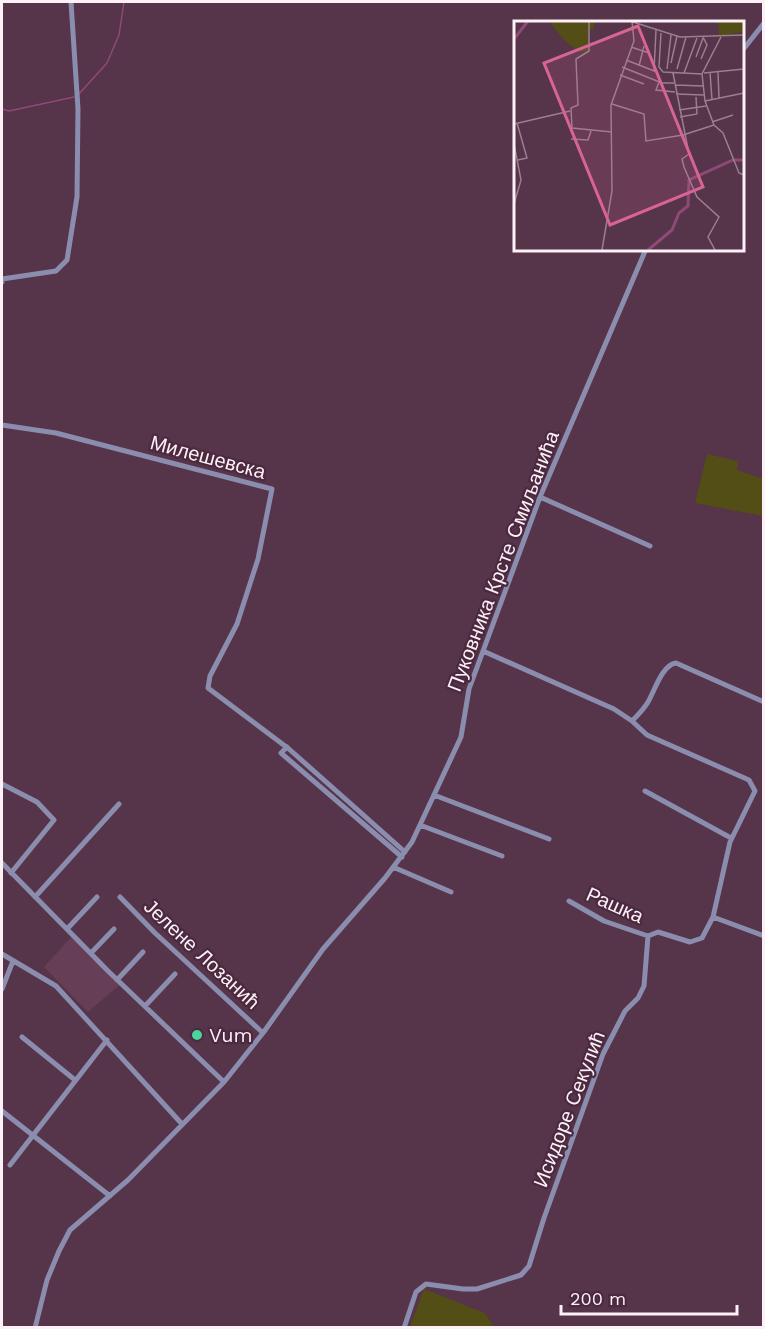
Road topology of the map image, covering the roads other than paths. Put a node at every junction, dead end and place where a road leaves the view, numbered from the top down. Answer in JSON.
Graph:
{"nodes":[{"id":1,"x":70,"y":2,"type":"edge"},
{"id":2,"x":764,"y":23,"type":"edge"},
{"id":3,"x":744,"y":48,"type":"edge"},
{"id":4,"x":646,"y":250,"type":"edge"},
{"id":5,"x":2,"y":282,"type":"edge"},
{"id":6,"x":2,"y":425,"type":"edge"},
{"id":7,"x":540,"y":497,"type":"junction"},
{"id":8,"x":650,"y":546,"type":"dead end"},
{"id":9,"x":483,"y":651,"type":"junction"},
{"id":10,"x":764,"y":702,"type":"edge"},
{"id":11,"x":632,"y":721,"type":"junction"},
{"id":12,"x":2,"y":784,"type":"edge"},
{"id":13,"x":645,"y":791,"type":"dead end"},
{"id":14,"x":434,"y":795,"type":"junction"},
{"id":15,"x":119,"y":804,"type":"dead end"},
{"id":16,"x":420,"y":825,"type":"junction"},
{"id":17,"x":731,"y":838,"type":"junction"},
{"id":18,"x":549,"y":839,"type":"dead end"},
{"id":19,"x":404,"y":854,"type":"junction"},
{"id":20,"x":502,"y":856,"type":"dead end"},
{"id":21,"x":2,"y":863,"type":"edge"},
{"id":22,"x":393,"y":867,"type":"junction"},
{"id":23,"x":11,"y":873,"type":"junction"},
{"id":24,"x":452,"y":892,"type":"dead end"},
{"id":25,"x":35,"y":897,"type":"junction"},
{"id":26,"x":97,"y":897,"type":"dead end"},
{"id":27,"x":120,"y":897,"type":"dead end"},
{"id":28,"x":569,"y":901,"type":"dead end"},
{"id":29,"x":713,"y":917,"type":"junction"},
{"id":30,"x":67,"y":929,"type":"junction"},
{"id":31,"x":114,"y":929,"type":"dead end"},
{"id":32,"x":648,"y":936,"type":"junction"},
{"id":33,"x":764,"y":936,"type":"edge"},
{"id":34,"x":143,"y":952,"type":"dead end"},
{"id":35,"x":91,"y":953,"type":"junction"},
{"id":36,"x":2,"y":954,"type":"edge"},
{"id":37,"x":13,"y":961,"type":"junction"},
{"id":38,"x":174,"y":974,"type":"dead end"},
{"id":39,"x":117,"y":980,"type":"junction"},
{"id":40,"x":2,"y":989,"type":"edge"},
{"id":41,"x":145,"y":1006,"type":"junction"},
{"id":42,"x":263,"y":1033,"type":"junction"},
{"id":43,"x":22,"y":1037,"type":"dead end"},
{"id":44,"x":107,"y":1040,"type":"junction"},
{"id":45,"x":75,"y":1080,"type":"junction"},
{"id":46,"x":224,"y":1082,"type":"junction"},
{"id":47,"x":2,"y":1111,"type":"edge"},
{"id":48,"x":182,"y":1124,"type":"junction"},
{"id":49,"x":33,"y":1135,"type":"junction"},
{"id":50,"x":10,"y":1165,"type":"dead end"},
{"id":51,"x":110,"y":1196,"type":"junction"},
{"id":52,"x":35,"y":1328,"type":"edge"},
{"id":53,"x":404,"y":1328,"type":"edge"}],
"edges":[{"from":1,"to":5,"type":"street"},
{"from":2,"to":3,"type":"street"},
{"from":4,"to":7,"type":"street","name":"Пуковника Крсте Смиљанића"},
{"from":6,"to":19,"type":"street","name":"Милешевска"},
{"from":7,"to":8,"type":"street"},
{"from":7,"to":9,"type":"street","name":"Пуковника Крсте Смиљанића"},
{"from":9,"to":11,"type":"street"},
{"from":9,"to":14,"type":"street","name":"Пуковника Крсте Смиљанића"},
{"from":10,"to":11,"type":"street"},
{"from":11,"to":17,"type":"street"},
{"from":12,"to":23,"type":"street"},
{"from":13,"to":17,"type":"street"},
{"from":14,"to":16,"type":"street","name":"Пуковника Крсте Смиљанића"},
{"from":14,"to":18,"type":"street"},
{"from":15,"to":25,"type":"street"},
{"from":16,"to":19,"type":"street","name":"Пуковника Крсте Смиљанића"},
{"from":16,"to":20,"type":"street"},
{"from":17,"to":29,"type":"street"},
{"from":19,"to":22,"type":"street","name":"Пуковника Крсте Смиљанића"},
{"from":21,"to":23,"type":"street"},
{"from":22,"to":24,"type":"street"},
{"from":22,"to":42,"type":"street","name":"Пуковника Крсте Смиљанића"},
{"from":23,"to":25,"type":"street"},
{"from":25,"to":30,"type":"street"},
{"from":26,"to":30,"type":"street"},
{"from":27,"to":42,"type":"street","name":"Јелене Лозанић"},
{"from":28,"to":32,"type":"street","name":"Рашка"},
{"from":29,"to":32,"type":"street"},
{"from":29,"to":33,"type":"street"},
{"from":30,"to":35,"type":"street"},
{"from":31,"to":35,"type":"street"},
{"from":32,"to":53,"type":"street","name":"Исидоре Секулић"},
{"from":34,"to":39,"type":"street"},
{"from":35,"to":39,"type":"street"},
{"from":36,"to":37,"type":"street"},
{"from":37,"to":40,"type":"street"},
{"from":37,"to":44,"type":"street"},
{"from":38,"to":41,"type":"street"},
{"from":39,"to":41,"type":"street"},
{"from":41,"to":46,"type":"street"},
{"from":42,"to":46,"type":"street","name":"Пуковника Крсте Смиљанића"},
{"from":43,"to":45,"type":"street"},
{"from":44,"to":45,"type":"street"},
{"from":44,"to":48,"type":"street"},
{"from":45,"to":49,"type":"street"},
{"from":46,"to":48,"type":"street","name":"Пуковника Крсте Смиљанића"},
{"from":47,"to":49,"type":"street"},
{"from":48,"to":51,"type":"street","name":"Пуковника Крсте Смиљанића"},
{"from":49,"to":50,"type":"street"},
{"from":49,"to":51,"type":"street"},
{"from":51,"to":52,"type":"street","name":"Пуковника Крсте Смиљанића"}]}
